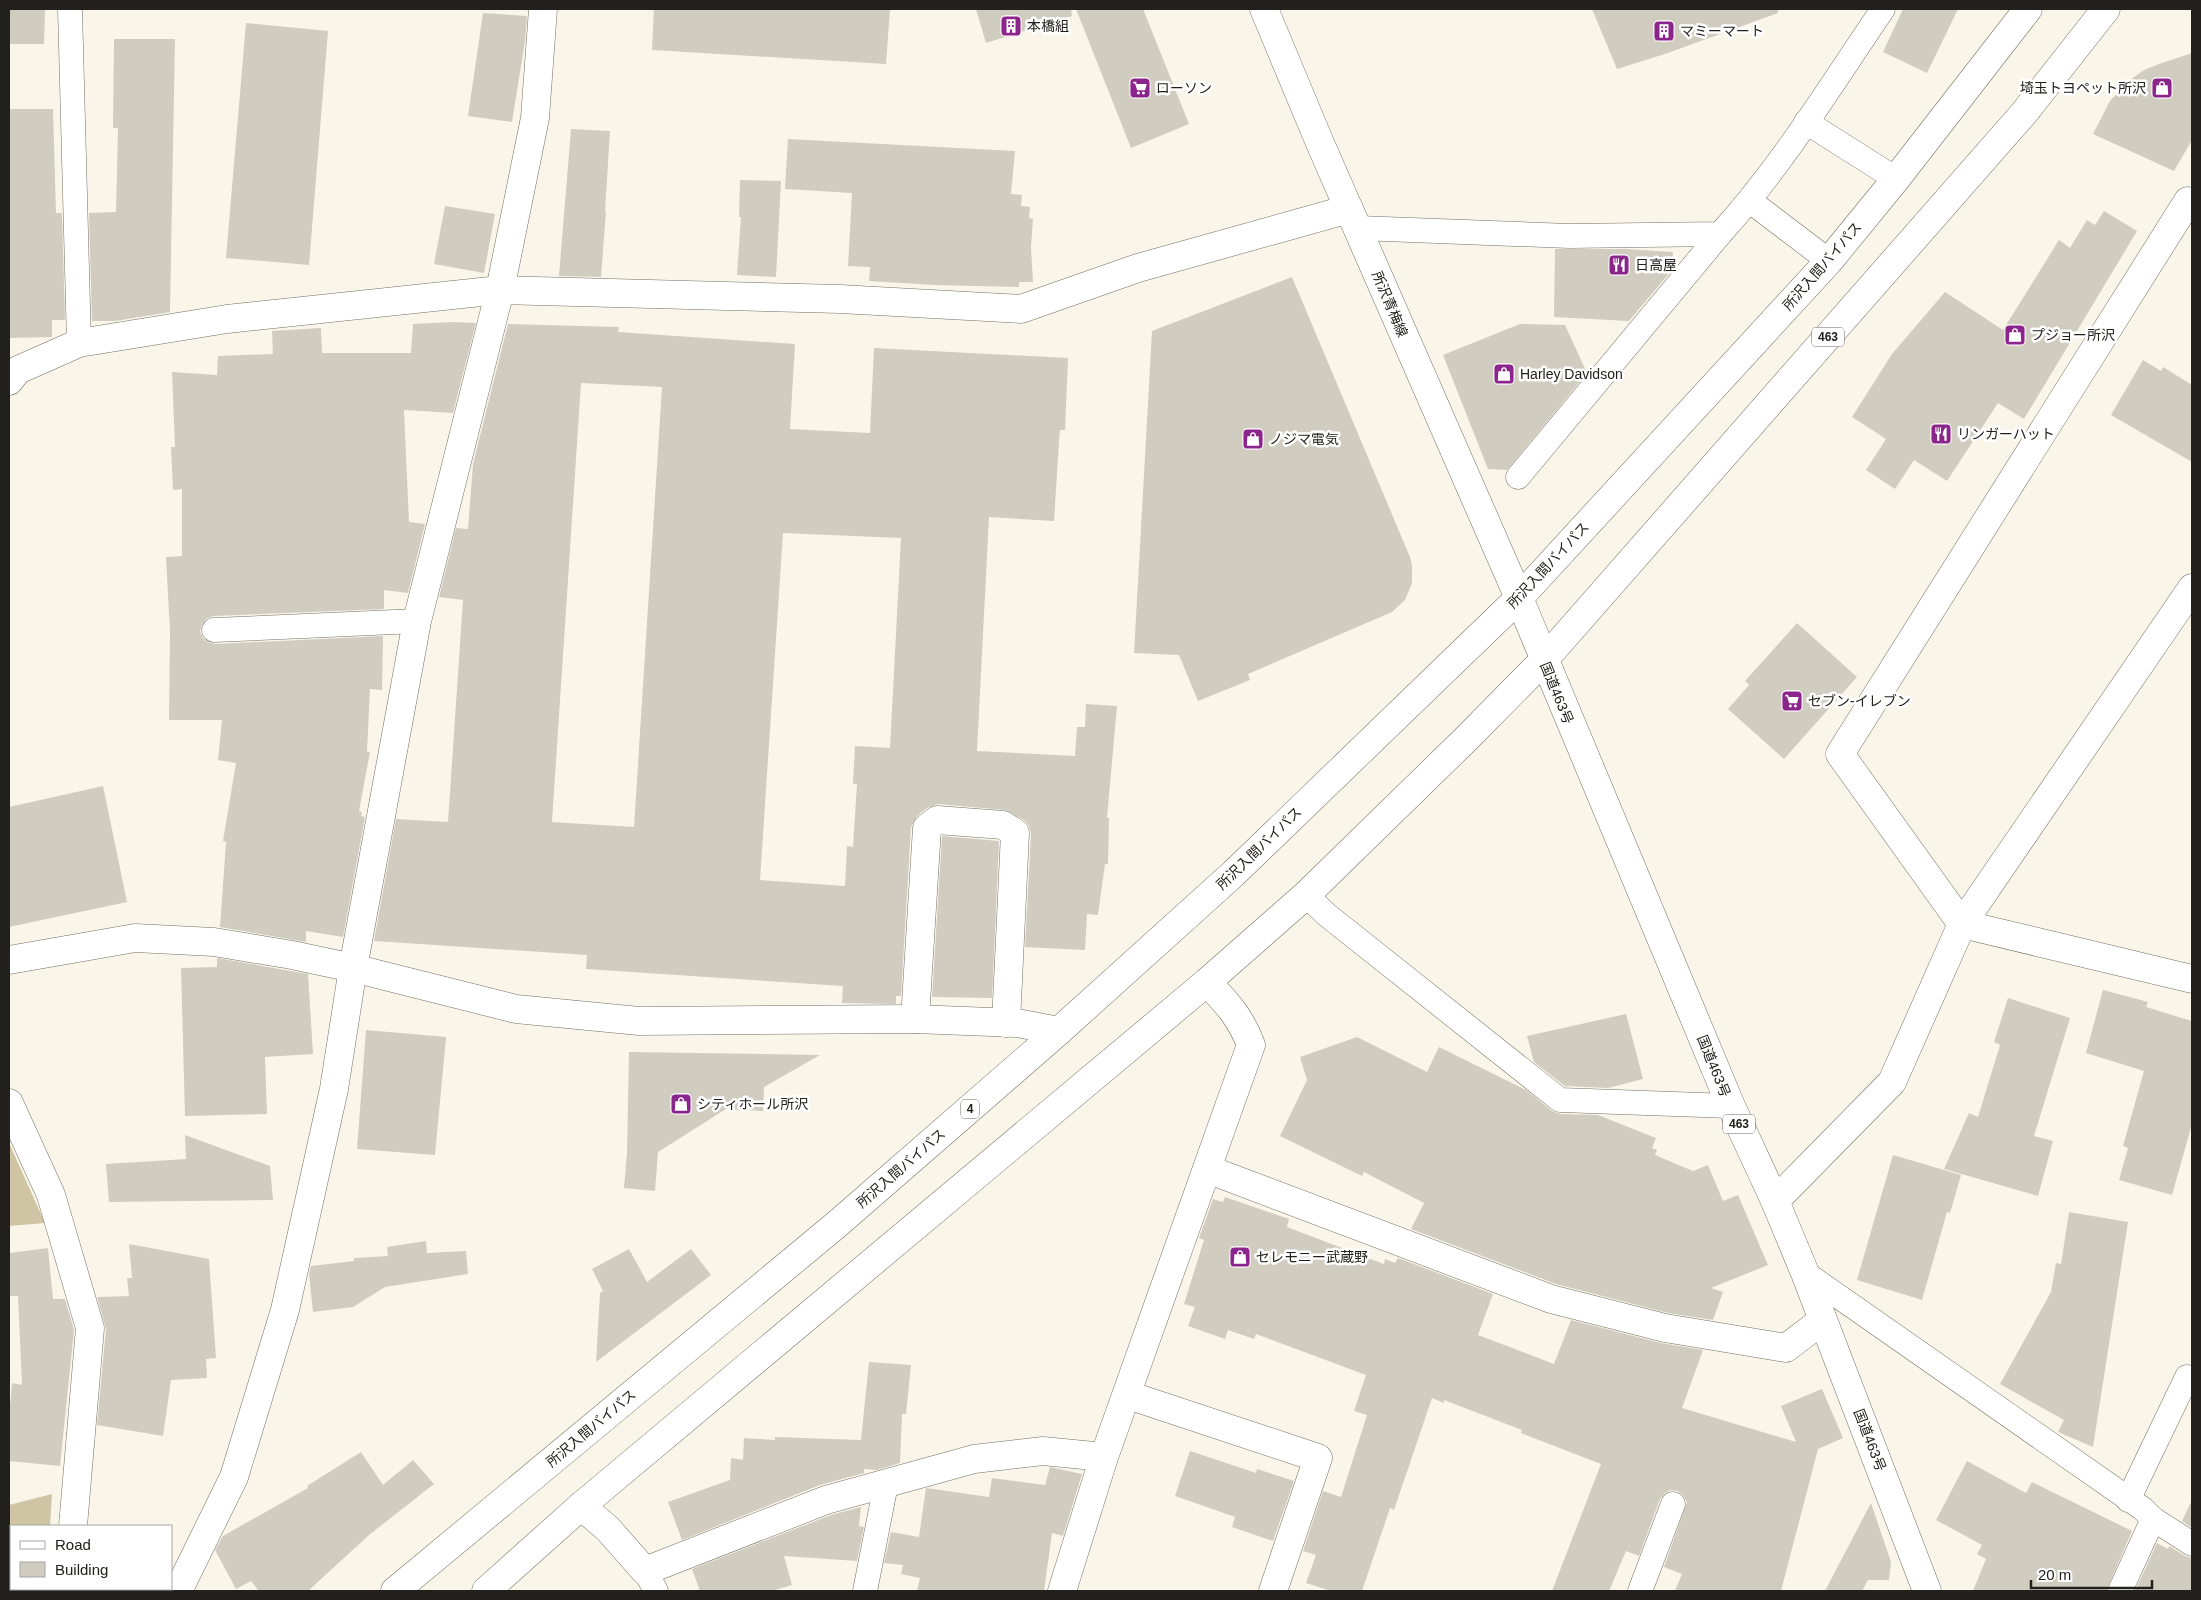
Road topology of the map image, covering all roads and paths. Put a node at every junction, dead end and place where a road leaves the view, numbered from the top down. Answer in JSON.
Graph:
{"nodes":[{"id":1,"x":70,"y":9,"type":"edge"},
{"id":2,"x":543,"y":9,"type":"edge"},
{"id":3,"x":1264,"y":9,"type":"edge"},
{"id":4,"x":1882,"y":9,"type":"edge"},
{"id":5,"x":2028,"y":9,"type":"edge"},
{"id":6,"x":2106,"y":9,"type":"edge"},
{"id":7,"x":1806,"y":122,"type":"junction"},
{"id":8,"x":1896,"y":180,"type":"junction"},
{"id":9,"x":1750,"y":201,"type":"junction"},
{"id":10,"x":2192,"y":203,"type":"edge"},
{"id":11,"x":1353,"y":219,"type":"junction"},
{"id":12,"x":1720,"y":234,"type":"junction"},
{"id":13,"x":1829,"y":261,"type":"junction"},
{"id":14,"x":500,"y":290,"type":"junction"},
{"id":15,"x":79,"y":343,"type":"junction"},
{"id":16,"x":9,"y":381,"type":"edge"},
{"id":17,"x":1518,"y":477,"type":"dead end"},
{"id":18,"x":2192,"y":588,"type":"edge"},
{"id":19,"x":1519,"y":598,"type":"junction"},
{"id":20,"x":417,"y":621,"type":"junction"},
{"id":21,"x":214,"y":630,"type":"dead end"},
{"id":22,"x":1544,"y":660,"type":"junction"},
{"id":23,"x":1306,"y":895,"type":"junction"},
{"id":24,"x":1962,"y":924,"type":"junction"},
{"id":25,"x":9,"y":960,"type":"edge"},
{"id":26,"x":353,"y":968,"type":"junction"},
{"id":27,"x":2192,"y":979,"type":"edge"},
{"id":28,"x":1207,"y":982,"type":"junction"},
{"id":29,"x":916,"y":1019,"type":"junction"},
{"id":30,"x":1006,"y":1023,"type":"junction"},
{"id":31,"x":1059,"y":1031,"type":"junction"},
{"id":32,"x":9,"y":1104,"type":"edge"},
{"id":33,"x":1730,"y":1106,"type":"junction"},
{"id":34,"x":1207,"y":1169,"type":"junction"},
{"id":35,"x":1775,"y":1201,"type":"junction"},
{"id":36,"x":1805,"y":1273,"type":"junction"},
{"id":37,"x":1824,"y":1320,"type":"junction"},
{"id":38,"x":2192,"y":1379,"type":"edge"},
{"id":39,"x":1128,"y":1395,"type":"junction"},
{"id":40,"x":1104,"y":1457,"type":"junction"},
{"id":41,"x":886,"y":1484,"type":"junction"},
{"id":42,"x":2128,"y":1500,"type":"junction"},
{"id":43,"x":1673,"y":1504,"type":"dead end"},
{"id":44,"x":581,"y":1506,"type":"junction"},
{"id":45,"x":2153,"y":1519,"type":"junction"},
{"id":46,"x":73,"y":1525,"type":"edge"},
{"id":47,"x":2192,"y":1544,"type":"edge"},
{"id":48,"x":650,"y":1581,"type":"edge"},
{"id":49,"x":178,"y":1591,"type":"edge"},
{"id":50,"x":395,"y":1591,"type":"edge"},
{"id":51,"x":486,"y":1591,"type":"edge"},
{"id":52,"x":866,"y":1591,"type":"edge"},
{"id":53,"x":1062,"y":1591,"type":"edge"},
{"id":54,"x":1273,"y":1591,"type":"edge"},
{"id":55,"x":1640,"y":1591,"type":"edge"},
{"id":56,"x":1927,"y":1591,"type":"edge"},
{"id":57,"x":2120,"y":1591,"type":"edge"}],
"edges":[{"from":1,"to":15,"type":"lane"},
{"from":2,"to":14,"type":"main road"},
{"from":3,"to":11,"type":"main road","name":"所沢青梅線"},
{"from":4,"to":7,"type":"lane"},
{"from":5,"to":8,"type":"main road","name":"所沢入間バイパス"},
{"from":6,"to":22,"type":"main road","number":"463"},
{"from":7,"to":8,"type":"lane"},
{"from":7,"to":9,"type":"lane"},
{"from":8,"to":13,"type":"main road","name":"所沢入間バイパス"},
{"from":9,"to":12,"type":"lane"},
{"from":9,"to":13,"type":"lane"},
{"from":10,"to":24,"type":"main road"},
{"from":11,"to":12,"type":"lane"},
{"from":11,"to":14,"type":"main road"},
{"from":11,"to":19,"type":"main road","name":"所沢青梅線"},
{"from":12,"to":17,"type":"lane"},
{"from":13,"to":19,"type":"main road","name":"所沢入間バイパス"},
{"from":14,"to":15,"type":"main road"},
{"from":14,"to":20,"type":"main road"},
{"from":15,"to":16,"type":"main road"},
{"from":18,"to":24,"type":"main road"},
{"from":19,"to":22,"type":"main road","name":"国道463号","number":"463"},
{"from":19,"to":31,"type":"main road","name":"所沢入間バイパス","number":"4"},
{"from":20,"to":21,"type":"lane"},
{"from":20,"to":26,"type":"main road"},
{"from":22,"to":23,"type":"main road"},
{"from":22,"to":33,"type":"main road","name":"国道463号","number":"463"},
{"from":23,"to":28,"type":"main road"},
{"from":23,"to":33,"type":"lane"},
{"from":24,"to":27,"type":"main road"},
{"from":24,"to":35,"type":"main road"},
{"from":25,"to":26,"type":"main road"},
{"from":26,"to":29,"type":"main road"},
{"from":26,"to":49,"type":"main road"},
{"from":28,"to":34,"type":"main road"},
{"from":28,"to":44,"type":"main road"},
{"from":29,"to":30,"type":"main road"},
{"from":29,"to":30,"type":"main road"},
{"from":30,"to":31,"type":"main road"},
{"from":31,"to":50,"type":"main road","name":"所沢入間バイパス","number":"4"},
{"from":32,"to":46,"type":"main road"},
{"from":33,"to":35,"type":"main road","name":"国道463号","number":"463"},
{"from":34,"to":37,"type":"main road"},
{"from":34,"to":39,"type":"main road"},
{"from":35,"to":36,"type":"main road","name":"国道463号","number":"463"},
{"from":36,"to":37,"type":"main road","name":"国道463号","number":"463"},
{"from":36,"to":42,"type":"lane"},
{"from":37,"to":56,"type":"main road","name":"国道463号","number":"463"},
{"from":38,"to":42,"type":"lane"},
{"from":39,"to":40,"type":"main road"},
{"from":39,"to":54,"type":"main road"},
{"from":40,"to":41,"type":"main road"},
{"from":40,"to":53,"type":"main road"},
{"from":41,"to":48,"type":"main road"},
{"from":41,"to":52,"type":"lane"},
{"from":42,"to":45,"type":"lane"},
{"from":43,"to":55,"type":"lane"},
{"from":44,"to":48,"type":"main road"},
{"from":44,"to":51,"type":"main road"},
{"from":45,"to":47,"type":"lane"},
{"from":45,"to":57,"type":"lane"}]}
